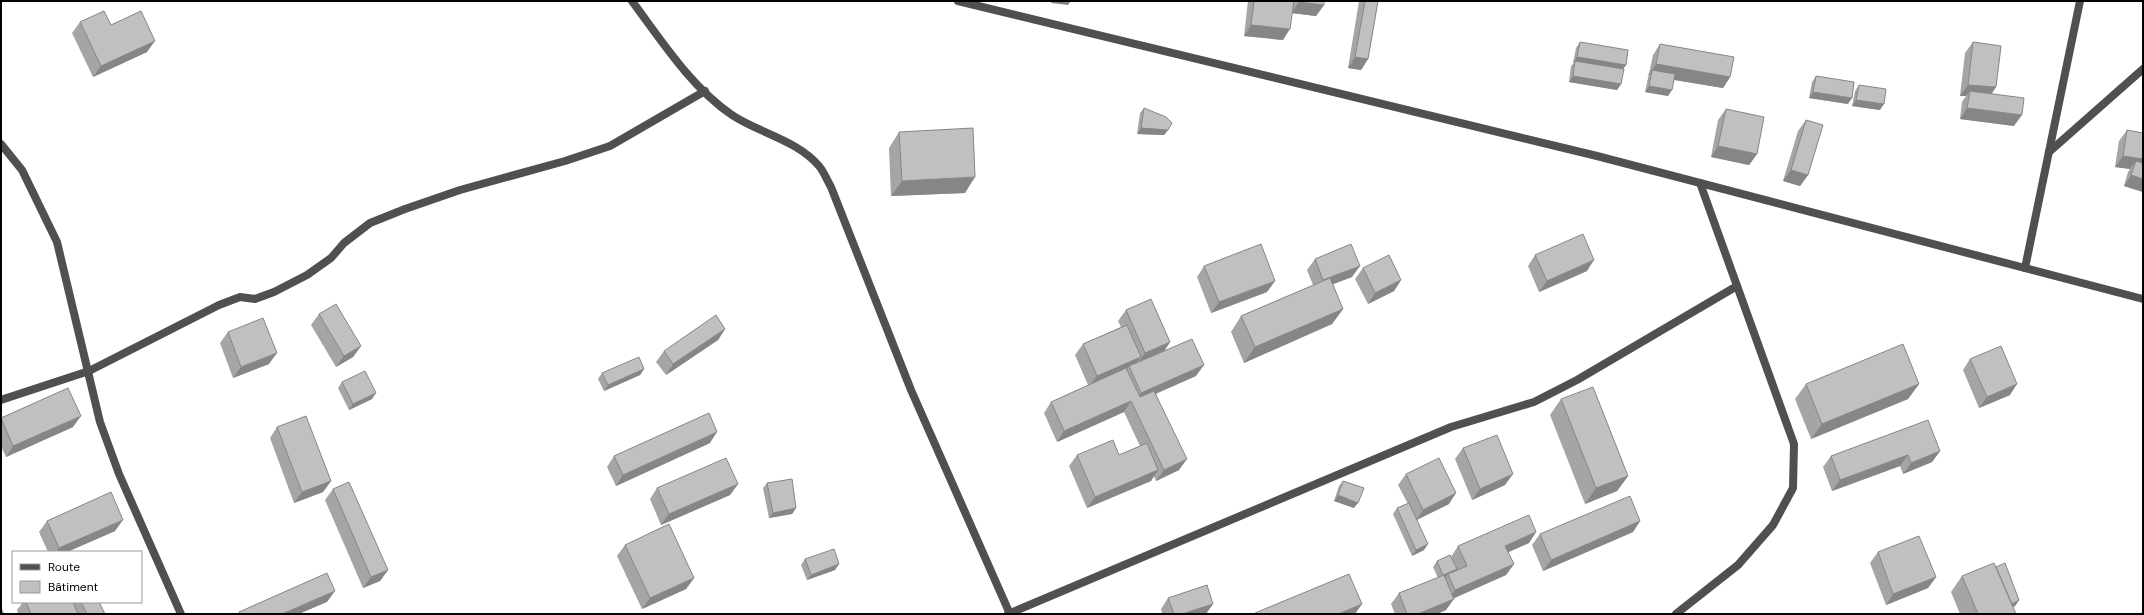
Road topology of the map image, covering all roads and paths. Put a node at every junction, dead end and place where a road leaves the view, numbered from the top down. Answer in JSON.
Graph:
{"nodes":[{"id":1,"x":632,"y":1,"type":"edge"},
{"id":2,"x":958,"y":1,"type":"edge"},
{"id":3,"x":2080,"y":1,"type":"edge"},
{"id":4,"x":2143,"y":69,"type":"edge"},
{"id":5,"x":705,"y":91,"type":"junction"},
{"id":6,"x":1,"y":144,"type":"edge"},
{"id":7,"x":2049,"y":152,"type":"junction"},
{"id":8,"x":1700,"y":183,"type":"junction"},
{"id":9,"x":2025,"y":268,"type":"junction"},
{"id":10,"x":1737,"y":286,"type":"junction"},
{"id":11,"x":2143,"y":299,"type":"edge"},
{"id":12,"x":89,"y":371,"type":"junction"},
{"id":13,"x":1,"y":400,"type":"edge"},
{"id":14,"x":181,"y":614,"type":"edge"},
{"id":15,"x":1009,"y":614,"type":"edge"},
{"id":16,"x":1676,"y":614,"type":"edge"}],
"edges":[{"from":1,"to":5,"type":"street"},
{"from":2,"to":8,"type":"street"},
{"from":3,"to":7,"type":"street"},
{"from":4,"to":7,"type":"street"},
{"from":5,"to":12,"type":"street"},
{"from":5,"to":15,"type":"street"},
{"from":6,"to":12,"type":"street"},
{"from":7,"to":9,"type":"street"},
{"from":8,"to":9,"type":"street"},
{"from":8,"to":10,"type":"street"},
{"from":9,"to":11,"type":"street"},
{"from":10,"to":15,"type":"street"},
{"from":10,"to":16,"type":"street"},
{"from":12,"to":13,"type":"street"},
{"from":12,"to":14,"type":"street"}]}
